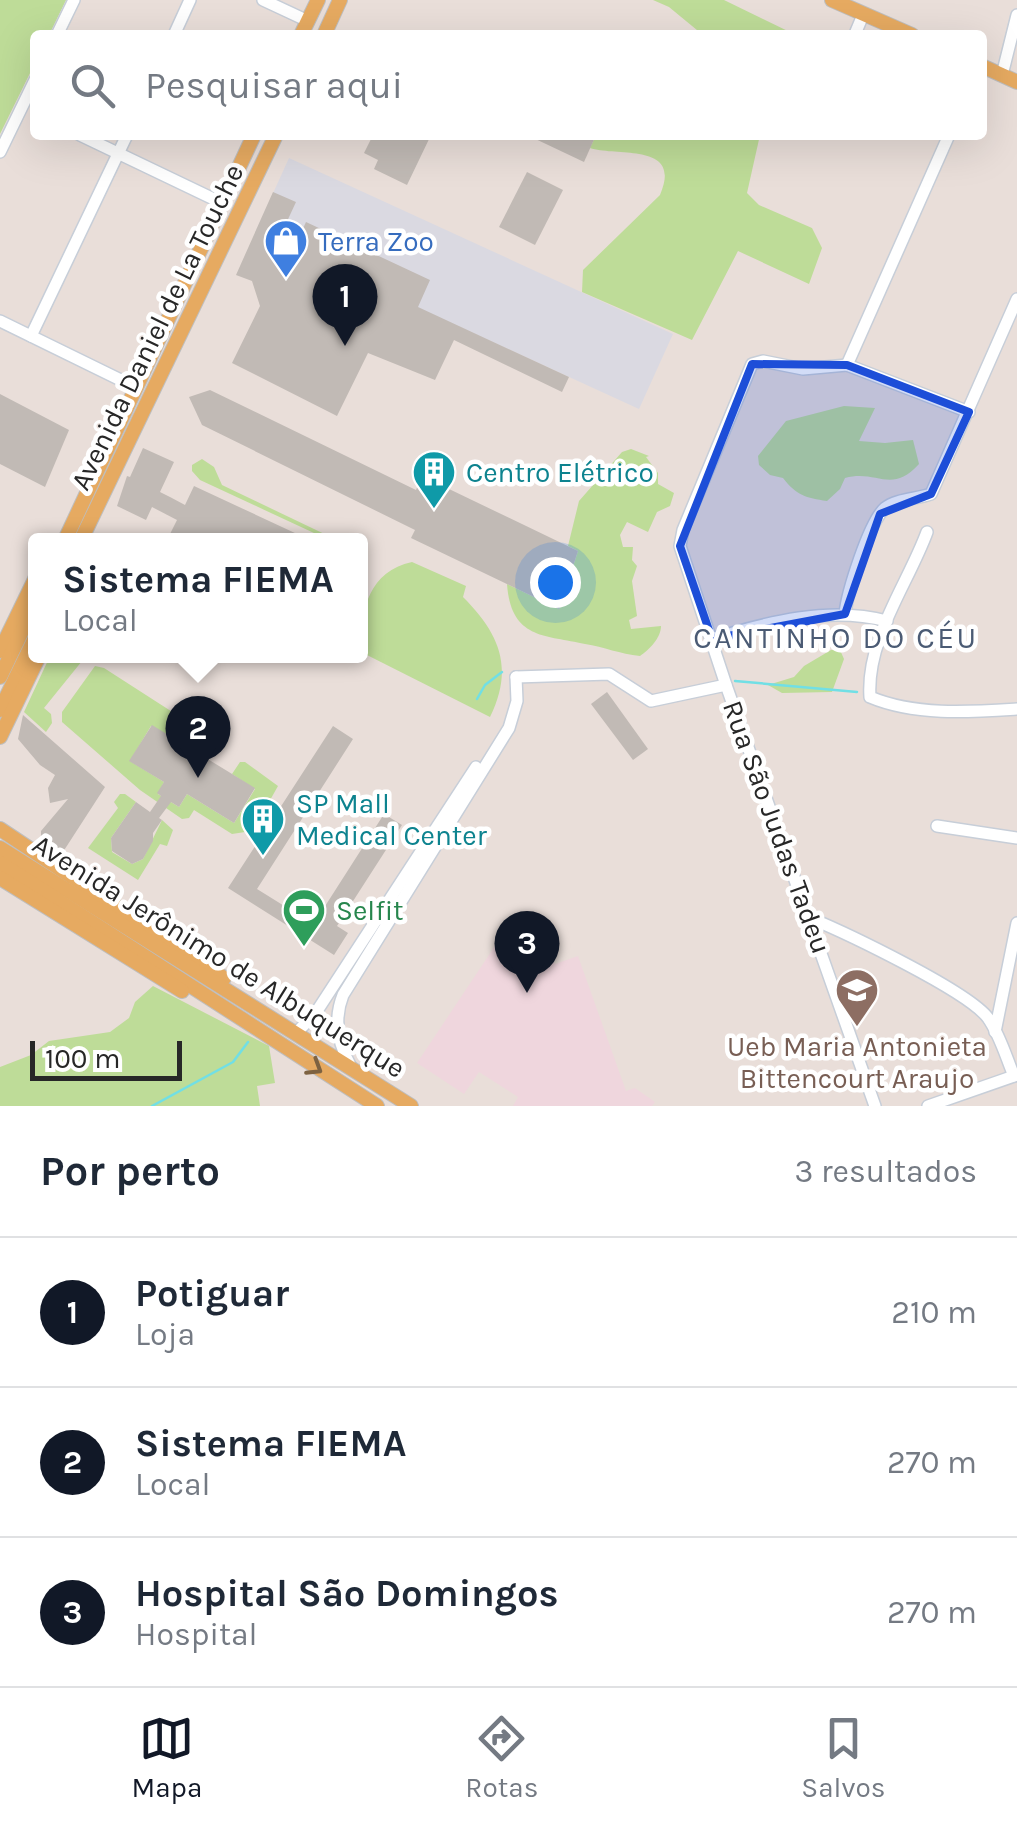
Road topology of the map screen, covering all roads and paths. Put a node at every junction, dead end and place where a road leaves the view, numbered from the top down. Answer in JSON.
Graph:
{"nodes":[{"id":1,"x":74,"y":0,"type":"edge"},
{"id":2,"x":190,"y":0,"type":"edge"},
{"id":3,"x":263,"y":0,"type":"edge"},
{"id":4,"x":318,"y":0,"type":"edge"},
{"id":5,"x":340,"y":0,"type":"edge"},
{"id":6,"x":832,"y":0,"type":"edge"},
{"id":7,"x":864,"y":15,"type":"junction"},
{"id":8,"x":1017,"y":16,"type":"edge"},
{"id":9,"x":304,"y":28,"type":"edge"},
{"id":10,"x":59,"y":30,"type":"edge"},
{"id":11,"x":176,"y":30,"type":"edge"},
{"id":12,"x":326,"y":30,"type":"edge"},
{"id":13,"x":857,"y":30,"type":"edge"},
{"id":14,"x":900,"y":30,"type":"edge"},
{"id":15,"x":987,"y":68,"type":"edge"},
{"id":16,"x":1002,"y":75,"type":"junction"},
{"id":17,"x":1017,"y":82,"type":"edge"},
{"id":18,"x":30,"y":90,"type":"edge"},
{"id":19,"x":22,"y":107,"type":"junction"},
{"id":20,"x":30,"y":111,"type":"edge"},
{"id":21,"x":90,"y":140,"type":"edge"},
{"id":22,"x":125,"y":140,"type":"edge"},
{"id":23,"x":252,"y":140,"type":"edge"},
{"id":24,"x":274,"y":140,"type":"edge"},
{"id":25,"x":947,"y":140,"type":"edge"},
{"id":26,"x":0,"y":152,"type":"edge"},
{"id":27,"x":119,"y":154,"type":"junction"},
{"id":28,"x":222,"y":203,"type":"junction"},
{"id":29,"x":1017,"y":300,"type":"edge"},
{"id":30,"x":0,"y":321,"type":"edge"},
{"id":31,"x":31,"y":336,"type":"junction"},
{"id":32,"x":847,"y":365,"type":"junction"},
{"id":33,"x":136,"y":386,"type":"junction"},
{"id":34,"x":969,"y":412,"type":"junction"},
{"id":35,"x":102,"y":458,"type":"junction"},
{"id":36,"x":112,"y":478,"type":"junction"},
{"id":37,"x":927,"y":532,"type":"dead end"},
{"id":38,"x":58,"y":533,"type":"edge"},
{"id":39,"x":68,"y":533,"type":"edge"},
{"id":40,"x":84,"y":533,"type":"edge"},
{"id":41,"x":92,"y":533,"type":"edge"},
{"id":42,"x":28,"y":593,"type":"edge"},
{"id":43,"x":845,"y":614,"type":"junction"},
{"id":44,"x":28,"y":618,"type":"edge"},
{"id":45,"x":887,"y":621,"type":"junction"},
{"id":46,"x":712,"y":639,"type":"junction"},
{"id":47,"x":0,"y":650,"type":"edge"},
{"id":48,"x":28,"y":652,"type":"edge"},
{"id":49,"x":36,"y":663,"type":"edge"},
{"id":50,"x":0,"y":676,"type":"edge"},
{"id":51,"x":516,"y":677,"type":"junction"},
{"id":52,"x":726,"y":685,"type":"junction"},
{"id":53,"x":1017,"y":709,"type":"edge"},
{"id":54,"x":0,"y":710,"type":"edge"},
{"id":55,"x":0,"y":737,"type":"edge"},
{"id":56,"x":937,"y":826,"type":"dead end"},
{"id":57,"x":0,"y":829,"type":"edge"},
{"id":58,"x":1017,"y":838,"type":"edge"},
{"id":59,"x":0,"y":848,"type":"edge"},
{"id":60,"x":0,"y":863,"type":"edge"},
{"id":61,"x":0,"y":878,"type":"edge"},
{"id":62,"x":810,"y":918,"type":"junction"},
{"id":63,"x":1017,"y":923,"type":"edge"},
{"id":64,"x":254,"y":1029,"type":"junction"},
{"id":65,"x":995,"y":1032,"type":"junction"},
{"id":66,"x":296,"y":1033,"type":"junction"},
{"id":67,"x":351,"y":1067,"type":"junction"},
{"id":68,"x":1015,"y":1075,"type":"edge"},
{"id":69,"x":931,"y":1105,"type":"edge"},
{"id":70,"x":376,"y":1106,"type":"edge"},
{"id":71,"x":411,"y":1106,"type":"edge"},
{"id":72,"x":875,"y":1106,"type":"edge"}],
"edges":[{"from":1,"to":10,"type":"street"},
{"from":2,"to":11,"type":"street"},
{"from":3,"to":9,"type":"street"},
{"from":4,"to":9,"type":"main road"},
{"from":5,"to":12,"type":"main road"},
{"from":6,"to":7,"type":"main road"},
{"from":7,"to":13,"type":"street"},
{"from":7,"to":14,"type":"main road"},
{"from":8,"to":16,"type":"street"},
{"from":15,"to":16,"type":"main road"},
{"from":16,"to":17,"type":"main road"},
{"from":18,"to":19,"type":"street"},
{"from":19,"to":20,"type":"street"},
{"from":19,"to":26,"type":"street"},
{"from":21,"to":27,"type":"street"},
{"from":22,"to":27,"type":"street"},
{"from":23,"to":28,"type":"main road","name":"Avenida Daniel de La Touche"},
{"from":24,"to":36,"type":"main road","name":"Avenida Daniel de La Touche"},
{"from":25,"to":32,"type":"street"},
{"from":27,"to":28,"type":"street"},
{"from":27,"to":31,"type":"street"},
{"from":28,"to":33,"type":"main road","name":"Avenida Daniel de La Touche"},
{"from":29,"to":34,"type":"street"},
{"from":30,"to":31,"type":"street"},
{"from":31,"to":33,"type":"street"},
{"from":32,"to":34,"type":"street"},
{"from":32,"to":46,"type":"street","name":"Rua São Judas Tadeu"},
{"from":33,"to":35,"type":"main road","name":"Avenida Daniel de La Touche"},
{"from":34,"to":43,"type":"street"},
{"from":35,"to":38,"type":"main road"},
{"from":35,"to":39,"type":"main road","name":"Avenida Daniel de La Touche"},
{"from":36,"to":40,"type":"main road","name":"Avenida Daniel de La Touche"},
{"from":36,"to":41,"type":"main road"},
{"from":37,"to":45,"type":"street"},
{"from":42,"to":47,"type":"main road"},
{"from":43,"to":45,"type":"street"},
{"from":43,"to":46,"type":"street"},
{"from":44,"to":50,"type":"main road"},
{"from":45,"to":53,"type":"street"},
{"from":46,"to":52,"type":"street","name":"Rua São Judas Tadeu"},
{"from":48,"to":54,"type":"main road"},
{"from":49,"to":55,"type":"main road"},
{"from":51,"to":52,"type":"street"},
{"from":51,"to":66,"type":"street"},
{"from":51,"to":67,"type":"street"},
{"from":52,"to":62,"type":"street","name":"Rua São Judas Tadeu"},
{"from":56,"to":58,"type":"street"},
{"from":57,"to":66,"type":"main road"},
{"from":59,"to":66,"type":"main road","name":"Avenida Jerônimo de Albuquerque"},
{"from":60,"to":64,"type":"main road","name":"Avenida Jerônimo de Albuquerque"},
{"from":61,"to":64,"type":"main road"},
{"from":62,"to":65,"type":"street"},
{"from":62,"to":72,"type":"street","name":"Rua São Judas Tadeu"},
{"from":63,"to":65,"type":"street"},
{"from":64,"to":70,"type":"main road","name":"Avenida Jerônimo de Albuquerque","one_way":true},
{"from":65,"to":68,"type":"street"},
{"from":66,"to":67,"type":"main road","name":"Avenida Jerônimo de Albuquerque"},
{"from":67,"to":71,"type":"main road","name":"Avenida Jerônimo de Albuquerque"},
{"from":68,"to":69,"type":"street"}]}
